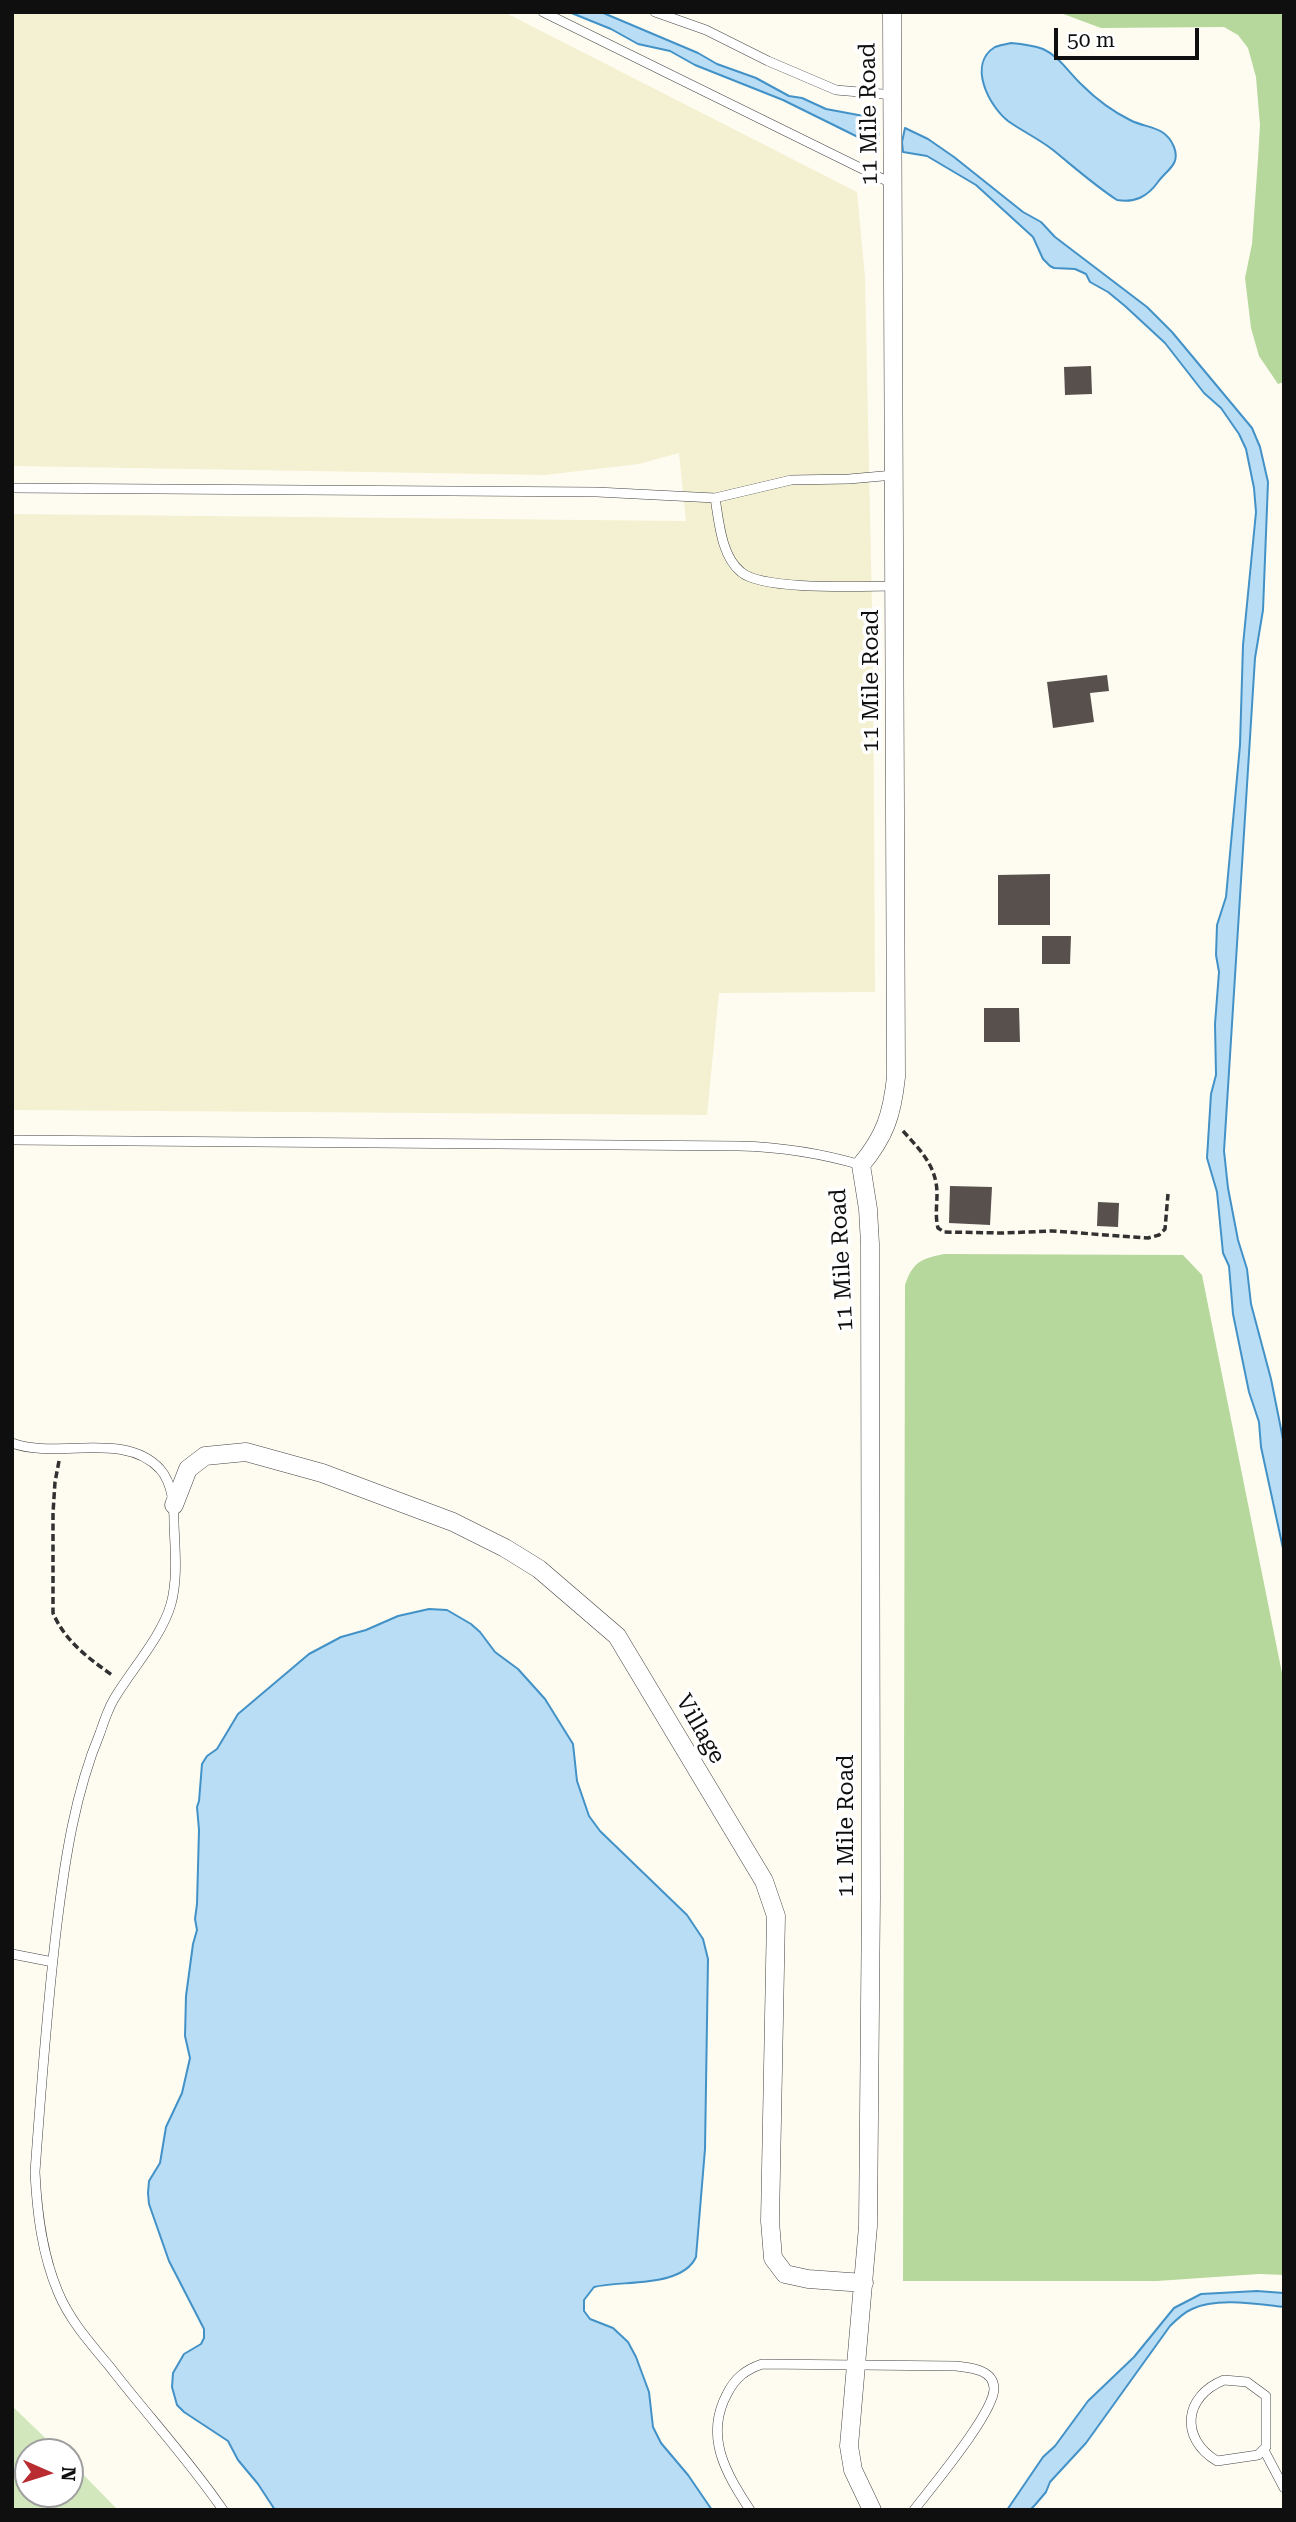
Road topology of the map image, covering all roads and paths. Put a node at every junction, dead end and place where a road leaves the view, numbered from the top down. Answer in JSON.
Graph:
{"nodes":[{"id":1,"x":542,"y":12,"type":"edge"},
{"id":2,"x":655,"y":12,"type":"edge"},
{"id":3,"x":892,"y":12,"type":"edge"},
{"id":4,"x":894,"y":95,"type":"junction"},
{"id":5,"x":894,"y":185,"type":"junction"},
{"id":6,"x":894,"y":475,"type":"junction"},
{"id":7,"x":12,"y":488,"type":"edge"},
{"id":8,"x":715,"y":498,"type":"junction"},
{"id":9,"x":895,"y":586,"type":"junction"},
{"id":10,"x":889,"y":1116,"type":"junction"},
{"id":11,"x":12,"y":1140,"type":"edge"},
{"id":12,"x":861,"y":1165,"type":"junction"},
{"id":13,"x":1168,"y":1194,"type":"dead end"},
{"id":14,"x":12,"y":1443,"type":"edge"},
{"id":15,"x":60,"y":1448,"type":"junction"},
{"id":16,"x":174,"y":1505,"type":"junction"},
{"id":17,"x":124,"y":1684,"type":"junction"},
{"id":18,"x":12,"y":1954,"type":"edge"},
{"id":19,"x":52,"y":1962,"type":"junction"},
{"id":20,"x":864,"y":2283,"type":"junction"},
{"id":21,"x":854,"y":2365,"type":"junction"},
{"id":22,"x":1264,"y":2450,"type":"junction"},
{"id":23,"x":1284,"y":2488,"type":"edge"},
{"id":24,"x":223,"y":2510,"type":"edge"},
{"id":25,"x":750,"y":2510,"type":"edge"},
{"id":26,"x":872,"y":2510,"type":"edge"},
{"id":27,"x":914,"y":2510,"type":"edge"}],
"edges":[{"from":1,"to":5,"type":"lane"},
{"from":2,"to":4,"type":"lane"},
{"from":3,"to":4,"type":"street","name":"11 Mile Road"},
{"from":4,"to":5,"type":"street","name":"11 Mile Road"},
{"from":5,"to":6,"type":"street","name":"11 Mile Road"},
{"from":6,"to":8,"type":"lane"},
{"from":6,"to":9,"type":"street","name":"11 Mile Road"},
{"from":7,"to":8,"type":"lane"},
{"from":8,"to":9,"type":"lane"},
{"from":9,"to":10,"type":"street","name":"11 Mile Road"},
{"from":10,"to":12,"type":"street","name":"11 Mile Road"},
{"from":10,"to":13,"type":"path"},
{"from":11,"to":12,"type":"lane"},
{"from":12,"to":20,"type":"street","name":"11 Mile Road"},
{"from":14,"to":15,"type":"lane"},
{"from":15,"to":16,"type":"lane"},
{"from":15,"to":17,"type":"path"},
{"from":16,"to":17,"type":"lane"},
{"from":16,"to":20,"type":"street","name":"Village"},
{"from":17,"to":19,"type":"lane"},
{"from":18,"to":19,"type":"lane"},
{"from":19,"to":24,"type":"lane"},
{"from":20,"to":21,"type":"street","name":"11 Mile Road"},
{"from":21,"to":25,"type":"lane"},
{"from":21,"to":26,"type":"street","name":"11 Mile Road"},
{"from":21,"to":27,"type":"lane"},
{"from":22,"to":22,"type":"lane"},
{"from":22,"to":23,"type":"lane"}]}
